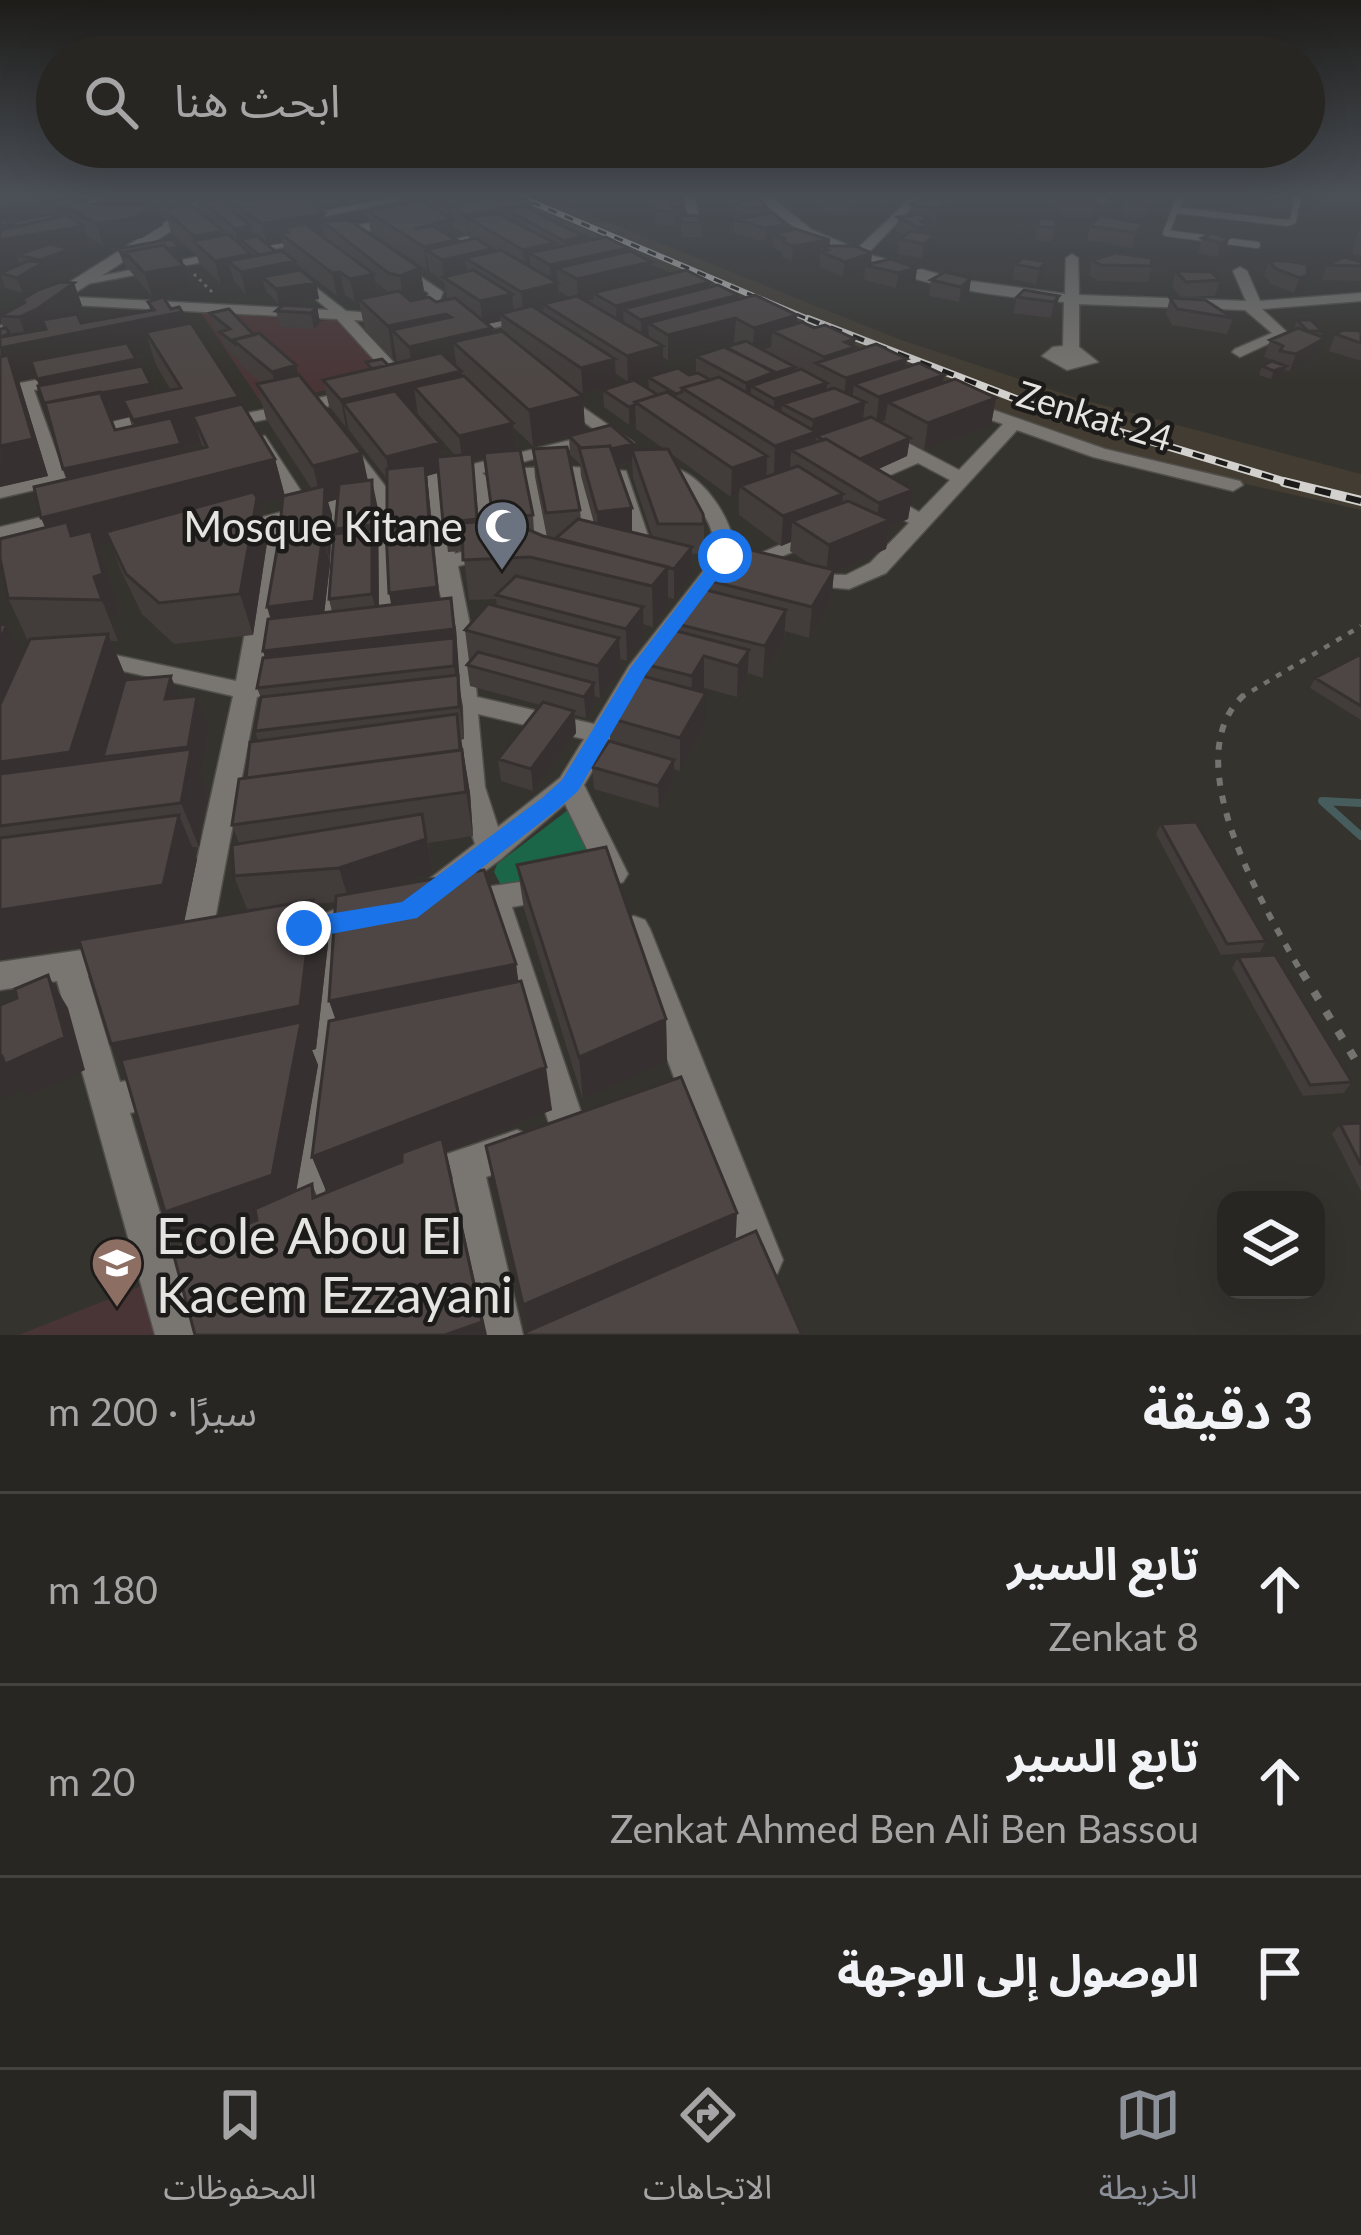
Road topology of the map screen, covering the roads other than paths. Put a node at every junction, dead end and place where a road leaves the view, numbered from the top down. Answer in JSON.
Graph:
{"nodes":[{"id":1,"x":117,"y":257,"type":"edge"},
{"id":2,"x":184,"y":257,"type":"edge"},
{"id":3,"x":214,"y":257,"type":"edge"},
{"id":4,"x":242,"y":257,"type":"edge"},
{"id":5,"x":270,"y":257,"type":"edge"},
{"id":6,"x":383,"y":257,"type":"edge"},
{"id":7,"x":871,"y":257,"type":"edge"},
{"id":8,"x":1072,"y":258,"type":"dead end"},
{"id":9,"x":188,"y":262,"type":"junction"},
{"id":10,"x":250,"y":264,"type":"edge"},
{"id":11,"x":1240,"y":271,"type":"dead end"},
{"id":12,"x":87,"y":280,"type":"junction"},
{"id":13,"x":543,"y":292,"type":"edge"},
{"id":14,"x":639,"y":294,"type":"edge"},
{"id":15,"x":1361,"y":297,"type":"edge"},
{"id":16,"x":55,"y":300,"type":"junction"},
{"id":17,"x":1072,"y":300,"type":"junction"},
{"id":18,"x":142,"y":304,"type":"junction"},
{"id":19,"x":495,"y":304,"type":"edge"},
{"id":20,"x":1253,"y":307,"type":"junction"},
{"id":21,"x":244,"y":309,"type":"junction"},
{"id":22,"x":573,"y":311,"type":"junction"},
{"id":23,"x":342,"y":316,"type":"junction"},
{"id":24,"x":416,"y":320,"type":"junction"},
{"id":25,"x":596,"y":324,"type":"edge"},
{"id":26,"x":536,"y":327,"type":"junction"},
{"id":27,"x":0,"y":335,"type":"edge"},
{"id":28,"x":1071,"y":350,"type":"dead end"},
{"id":29,"x":1240,"y":352,"type":"dead end"},
{"id":30,"x":405,"y":359,"type":"edge"},
{"id":31,"x":386,"y":364,"type":"junction"},
{"id":32,"x":92,"y":374,"type":"edge"},
{"id":33,"x":426,"y":380,"type":"edge"},
{"id":34,"x":539,"y":380,"type":"edge"},
{"id":35,"x":405,"y":384,"type":"junction"},
{"id":36,"x":24,"y":386,"type":"junction"},
{"id":37,"x":0,"y":392,"type":"edge"},
{"id":38,"x":238,"y":400,"type":"edge"},
{"id":39,"x":318,"y":403,"type":"junction"},
{"id":40,"x":948,"y":403,"type":"edge"},
{"id":41,"x":167,"y":413,"type":"edge"},
{"id":42,"x":900,"y":419,"type":"edge"},
{"id":43,"x":1013,"y":423,"type":"junction"},
{"id":44,"x":114,"y":425,"type":"junction"},
{"id":45,"x":252,"y":427,"type":"junction"},
{"id":46,"x":622,"y":431,"type":"junction"},
{"id":47,"x":45,"y":440,"type":"junction"},
{"id":48,"x":236,"y":441,"type":"edge"},
{"id":49,"x":122,"y":447,"type":"edge"},
{"id":50,"x":438,"y":452,"type":"edge"},
{"id":51,"x":920,"y":456,"type":"junction"},
{"id":52,"x":522,"y":457,"type":"junction"},
{"id":53,"x":573,"y":473,"type":"junction"},
{"id":54,"x":453,"y":478,"type":"junction"},
{"id":55,"x":57,"y":479,"type":"junction"},
{"id":56,"x":962,"y":479,"type":"junction"},
{"id":57,"x":1233,"y":484,"type":"dead end"},
{"id":58,"x":0,"y":492,"type":"edge"},
{"id":59,"x":382,"y":495,"type":"junction"},
{"id":60,"x":337,"y":507,"type":"junction"},
{"id":61,"x":306,"y":514,"type":"junction"},
{"id":62,"x":275,"y":522,"type":"junction"},
{"id":63,"x":848,"y":524,"type":"edge"},
{"id":64,"x":923,"y":524,"type":"junction"},
{"id":65,"x":4,"y":532,"type":"edge"},
{"id":66,"x":218,"y":533,"type":"edge"},
{"id":67,"x":582,"y":550,"type":"junction"},
{"id":68,"x":484,"y":553,"type":"junction"},
{"id":69,"x":443,"y":562,"type":"junction"},
{"id":70,"x":646,"y":562,"type":"junction"},
{"id":71,"x":748,"y":563,"type":"junction"},
{"id":72,"x":700,"y":567,"type":"junction"},
{"id":73,"x":568,"y":578,"type":"edge"},
{"id":74,"x":659,"y":602,"type":"edge"},
{"id":75,"x":697,"y":613,"type":"junction"},
{"id":76,"x":459,"y":625,"type":"junction"},
{"id":77,"x":485,"y":630,"type":"edge"},
{"id":78,"x":345,"y":636,"type":"junction"},
{"id":79,"x":63,"y":656,"type":"edge"},
{"id":80,"x":453,"y":662,"type":"junction"},
{"id":81,"x":138,"y":665,"type":"junction"},
{"id":82,"x":496,"y":675,"type":"edge"},
{"id":83,"x":309,"y":682,"type":"edge"},
{"id":84,"x":246,"y":691,"type":"junction"},
{"id":85,"x":127,"y":692,"type":"edge"},
{"id":86,"x":464,"y":702,"type":"junction"},
{"id":87,"x":424,"y":707,"type":"edge"},
{"id":88,"x":598,"y":734,"type":"junction"},
{"id":89,"x":469,"y":742,"type":"junction"},
{"id":90,"x":439,"y":746,"type":"edge"},
{"id":91,"x":266,"y":766,"type":"edge"},
{"id":92,"x":219,"y":780,"type":"junction"},
{"id":93,"x":570,"y":785,"type":"junction"},
{"id":94,"x":258,"y":817,"type":"edge"},
{"id":95,"x":216,"y":837,"type":"junction"},
{"id":96,"x":491,"y":851,"type":"junction"},
{"id":97,"x":174,"y":856,"type":"edge"},
{"id":98,"x":615,"y":879,"type":"junction"},
{"id":99,"x":494,"y":898,"type":"junction"},
{"id":100,"x":371,"y":917,"type":"edge"},
{"id":101,"x":334,"y":923,"type":"junction"},
{"id":102,"x":294,"y":930,"type":"edge"},
{"id":103,"x":234,"y":940,"type":"edge"},
{"id":104,"x":173,"y":949,"type":"junction"},
{"id":105,"x":68,"y":965,"type":"junction"},
{"id":106,"x":0,"y":976,"type":"edge"},
{"id":107,"x":371,"y":1049,"type":"edge"},
{"id":108,"x":325,"y":1058,"type":"junction"},
{"id":109,"x":281,"y":1067,"type":"edge"},
{"id":110,"x":194,"y":1084,"type":"edge"},
{"id":111,"x":693,"y":1086,"type":"junction"},
{"id":112,"x":107,"y":1101,"type":"junction"},
{"id":113,"x":651,"y":1101,"type":"edge"},
{"id":114,"x":610,"y":1115,"type":"edge"},
{"id":115,"x":569,"y":1130,"type":"junction"},
{"id":116,"x":465,"y":1166,"type":"junction"},
{"id":117,"x":383,"y":1194,"type":"edge"},
{"id":118,"x":342,"y":1208,"type":"edge"},
{"id":119,"x":301,"y":1222,"type":"junction"},
{"id":120,"x":720,"y":1275,"type":"edge"},
{"id":121,"x":157,"y":1276,"type":"junction"},
{"id":122,"x":176,"y":1335,"type":"edge"},
{"id":123,"x":502,"y":1335,"type":"edge"}],
"edges":[{"from":1,"to":12,"type":"main road"},
{"from":2,"to":9,"type":"street"},
{"from":3,"to":9,"type":"street"},
{"from":4,"to":10,"type":"street"},
{"from":5,"to":23,"type":"street"},
{"from":6,"to":24,"type":"street"},
{"from":7,"to":17,"type":"street"},
{"from":8,"to":17,"type":"street"},
{"from":9,"to":12,"type":"street"},
{"from":11,"to":20,"type":"street"},
{"from":12,"to":16,"type":"main road"},
{"from":13,"to":22,"type":"street"},
{"from":14,"to":22,"type":"street"},
{"from":15,"to":20,"type":"street"},
{"from":16,"to":18,"type":"street"},
{"from":16,"to":27,"type":"main road"},
{"from":17,"to":20,"type":"street"},
{"from":17,"to":28,"type":"street"},
{"from":18,"to":21,"type":"street"},
{"from":18,"to":21,"type":"street"},
{"from":19,"to":26,"type":"street"},
{"from":20,"to":29,"type":"street"},
{"from":21,"to":23,"type":"street"},
{"from":22,"to":25,"type":"street"},
{"from":22,"to":26,"type":"street"},
{"from":23,"to":24,"type":"street"},
{"from":23,"to":31,"type":"street"},
{"from":24,"to":26,"type":"street"},
{"from":30,"to":31,"type":"street"},
{"from":31,"to":35,"type":"street"},
{"from":32,"to":36,"type":"street"},
{"from":33,"to":35,"type":"street"},
{"from":34,"to":46,"type":"street"},
{"from":35,"to":39,"type":"street"},
{"from":36,"to":37,"type":"street"},
{"from":36,"to":47,"type":"street"},
{"from":38,"to":45,"type":"street"},
{"from":39,"to":45,"type":"street"},
{"from":39,"to":59,"type":"street"},
{"from":40,"to":43,"type":"street","name":"Zenkat 24"},
{"from":41,"to":44,"type":"street"},
{"from":42,"to":51,"type":"street"},
{"from":43,"to":56,"type":"street"},
{"from":43,"to":57,"type":"street","name":"Zenkat 24"},
{"from":44,"to":47,"type":"street"},
{"from":44,"to":49,"type":"street"},
{"from":45,"to":48,"type":"street"},
{"from":45,"to":61,"type":"street"},
{"from":46,"to":52,"type":"street"},
{"from":46,"to":72,"type":"street"},
{"from":47,"to":55,"type":"street"},
{"from":50,"to":54,"type":"street"},
{"from":51,"to":56,"type":"street"},
{"from":51,"to":64,"type":"street"},
{"from":52,"to":53,"type":"street"},
{"from":52,"to":54,"type":"street"},
{"from":52,"to":67,"type":"street"},
{"from":53,"to":67,"type":"street"},
{"from":53,"to":70,"type":"street"},
{"from":54,"to":59,"type":"street"},
{"from":54,"to":68,"type":"street"},
{"from":54,"to":69,"type":"street"},
{"from":55,"to":58,"type":"street"},
{"from":55,"to":65,"type":"street"},
{"from":56,"to":64,"type":"street"},
{"from":59,"to":60,"type":"street"},
{"from":59,"to":78,"type":"street"},
{"from":60,"to":61,"type":"street"},
{"from":60,"to":78,"type":"street"},
{"from":61,"to":62,"type":"street"},
{"from":62,"to":66,"type":"street"},
{"from":62,"to":78,"type":"street"},
{"from":63,"to":71,"type":"street"},
{"from":64,"to":71,"type":"street"},
{"from":67,"to":68,"type":"street"},
{"from":67,"to":70,"type":"street"},
{"from":67,"to":73,"type":"street"},
{"from":68,"to":69,"type":"street"},
{"from":69,"to":76,"type":"street"},
{"from":70,"to":72,"type":"street"},
{"from":71,"to":72,"type":"street"},
{"from":72,"to":75,"type":"street"},
{"from":74,"to":75,"type":"street"},
{"from":75,"to":88,"type":"street"},
{"from":76,"to":78,"type":"street"},
{"from":76,"to":80,"type":"street"},
{"from":77,"to":80,"type":"street"},
{"from":78,"to":84,"type":"street"},
{"from":79,"to":81,"type":"street"},
{"from":80,"to":82,"type":"street"},
{"from":80,"to":86,"type":"street"},
{"from":81,"to":84,"type":"street"},
{"from":81,"to":85,"type":"street"},
{"from":83,"to":84,"type":"street"},
{"from":84,"to":92,"type":"street"},
{"from":86,"to":87,"type":"street"},
{"from":86,"to":88,"type":"street"},
{"from":86,"to":89,"type":"street"},
{"from":88,"to":93,"type":"street"},
{"from":89,"to":90,"type":"street"},
{"from":89,"to":96,"type":"street"},
{"from":91,"to":92,"type":"street"},
{"from":92,"to":95,"type":"street"},
{"from":93,"to":96,"type":"street"},
{"from":93,"to":98,"type":"street"},
{"from":94,"to":95,"type":"street"},
{"from":95,"to":97,"type":"street"},
{"from":95,"to":104,"type":"street"},
{"from":96,"to":99,"type":"street"},
{"from":98,"to":99,"type":"street"},
{"from":98,"to":111,"type":"street"},
{"from":99,"to":115,"type":"street"},
{"from":100,"to":101,"type":"street"},
{"from":101,"to":102,"type":"street"},
{"from":101,"to":108,"type":"street"},
{"from":103,"to":104,"type":"street"},
{"from":104,"to":105,"type":"street"},
{"from":105,"to":106,"type":"street"},
{"from":105,"to":112,"type":"street"},
{"from":107,"to":108,"type":"street"},
{"from":108,"to":109,"type":"street"},
{"from":108,"to":119,"type":"street"},
{"from":110,"to":112,"type":"street"},
{"from":111,"to":113,"type":"street"},
{"from":111,"to":120,"type":"street"},
{"from":112,"to":121,"type":"street"},
{"from":114,"to":115,"type":"street"},
{"from":115,"to":116,"type":"street"},
{"from":116,"to":117,"type":"street"},
{"from":116,"to":123,"type":"street"},
{"from":118,"to":119,"type":"street"},
{"from":119,"to":121,"type":"street"},
{"from":121,"to":122,"type":"street"}]}
